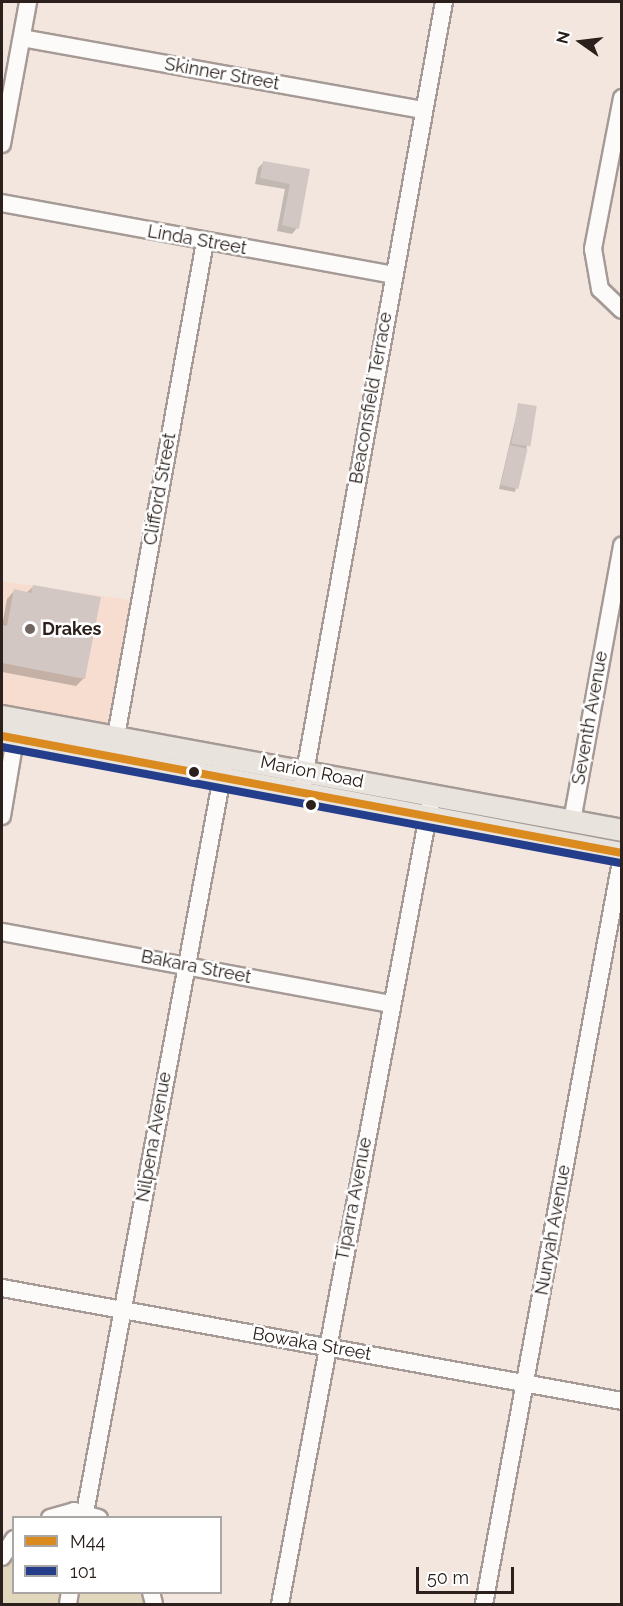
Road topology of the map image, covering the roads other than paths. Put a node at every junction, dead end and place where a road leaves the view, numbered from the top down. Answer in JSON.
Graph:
{"nodes":[{"id":1,"x":28,"y":2,"type":"edge"},
{"id":2,"x":444,"y":2,"type":"edge"},
{"id":3,"x":22,"y":38,"type":"junction"},
{"id":4,"x":621,"y":98,"type":"edge"},
{"id":5,"x":423,"y":110,"type":"junction"},
{"id":6,"x":2,"y":144,"type":"edge"},
{"id":7,"x":2,"y":203,"type":"edge"},
{"id":8,"x":205,"y":242,"type":"junction"},
{"id":9,"x":393,"y":275,"type":"junction"},
{"id":10,"x":621,"y":310,"type":"edge"},
{"id":11,"x":621,"y":545,"type":"edge"},
{"id":12,"x":2,"y":716,"type":"edge"},
{"id":13,"x":116,"y":736,"type":"junction"},
{"id":14,"x":8,"y":738,"type":"edge"},
{"id":15,"x":90,"y":753,"type":"junction"},
{"id":16,"x":225,"y":756,"type":"junction"},
{"id":17,"x":305,"y":771,"type":"junction"},
{"id":18,"x":222,"y":779,"type":"junction"},
{"id":19,"x":301,"y":794,"type":"junction"},
{"id":20,"x":432,"y":794,"type":"junction"},
{"id":21,"x":2,"y":816,"type":"edge"},
{"id":22,"x":428,"y":817,"type":"junction"},
{"id":23,"x":572,"y":821,"type":"junction"},
{"id":24,"x":621,"y":830,"type":"edge"},
{"id":25,"x":621,"y":854,"type":"edge"},
{"id":26,"x":2,"y":932,"type":"edge"},
{"id":27,"x":185,"y":965,"type":"junction"},
{"id":28,"x":391,"y":1004,"type":"junction"},
{"id":29,"x":2,"y":1288,"type":"edge"},
{"id":30,"x":122,"y":1310,"type":"junction"},
{"id":31,"x":327,"y":1347,"type":"junction"},
{"id":32,"x":524,"y":1383,"type":"junction"},
{"id":33,"x":621,"y":1401,"type":"edge"},
{"id":34,"x":89,"y":1516,"type":"edge"},
{"id":35,"x":12,"y":1542,"type":"edge"},
{"id":36,"x":2,"y":1557,"type":"edge"},
{"id":37,"x":280,"y":1605,"type":"edge"},
{"id":38,"x":484,"y":1605,"type":"edge"}],
"edges":[{"from":1,"to":3,"type":"street"},
{"from":2,"to":5,"type":"street","name":"Beaconsfield Terrace"},
{"from":3,"to":5,"type":"street","name":"Skinner Street"},
{"from":3,"to":6,"type":"street"},
{"from":4,"to":10,"type":"street"},
{"from":5,"to":9,"type":"street","name":"Beaconsfield Terrace"},
{"from":7,"to":8,"type":"street","name":"Linda Street"},
{"from":8,"to":9,"type":"street","name":"Linda Street"},
{"from":8,"to":13,"type":"street","name":"Clifford Street"},
{"from":9,"to":17,"type":"street","name":"Beaconsfield Terrace"},
{"from":11,"to":23,"type":"street","name":"Seventh Avenue"},
{"from":12,"to":13,"type":"main road","name":"Marion Road"},
{"from":13,"to":15,"type":"main road"},
{"from":13,"to":16,"type":"main road","name":"Marion Road"},
{"from":14,"to":15,"type":"main road","name":"Marion Road"},
{"from":14,"to":21,"type":"street"},
{"from":15,"to":18,"type":"main road","name":"Marion Road"},
{"from":16,"to":17,"type":"main road","name":"Marion Road"},
{"from":16,"to":18,"type":"street","name":"Nilpena Avenue"},
{"from":17,"to":19,"type":"street","name":"Beaconsfield Terrace"},
{"from":17,"to":20,"type":"main road","name":"Marion Road"},
{"from":18,"to":19,"type":"main road","name":"Marion Road"},
{"from":18,"to":27,"type":"street","name":"Nilpena Avenue"},
{"from":19,"to":22,"type":"main road","name":"Marion Road"},
{"from":20,"to":22,"type":"street","name":"Tiparra Avenue"},
{"from":20,"to":23,"type":"main road","name":"Marion Road"},
{"from":22,"to":25,"type":"main road","name":"Marion Road"},
{"from":22,"to":28,"type":"street","name":"Tiparra Avenue"},
{"from":23,"to":24,"type":"main road","name":"Marion Road"},
{"from":25,"to":32,"type":"street","name":"Nunyah Avenue"},
{"from":26,"to":27,"type":"street","name":"Bakara Street"},
{"from":27,"to":28,"type":"street","name":"Bakara Street"},
{"from":27,"to":30,"type":"street","name":"Nilpena Avenue"},
{"from":28,"to":31,"type":"street","name":"Tiparra Avenue"},
{"from":29,"to":30,"type":"street","name":"Bowaka Street"},
{"from":30,"to":31,"type":"street","name":"Bowaka Street"},
{"from":30,"to":34,"type":"street","name":"Nilpena Avenue"},
{"from":31,"to":32,"type":"street","name":"Bowaka Street"},
{"from":31,"to":37,"type":"street","name":"Tiparra Avenue"},
{"from":32,"to":33,"type":"street","name":"Bowaka Street"},
{"from":32,"to":38,"type":"street","name":"Nunyah Avenue"},
{"from":35,"to":36,"type":"street"}]}
